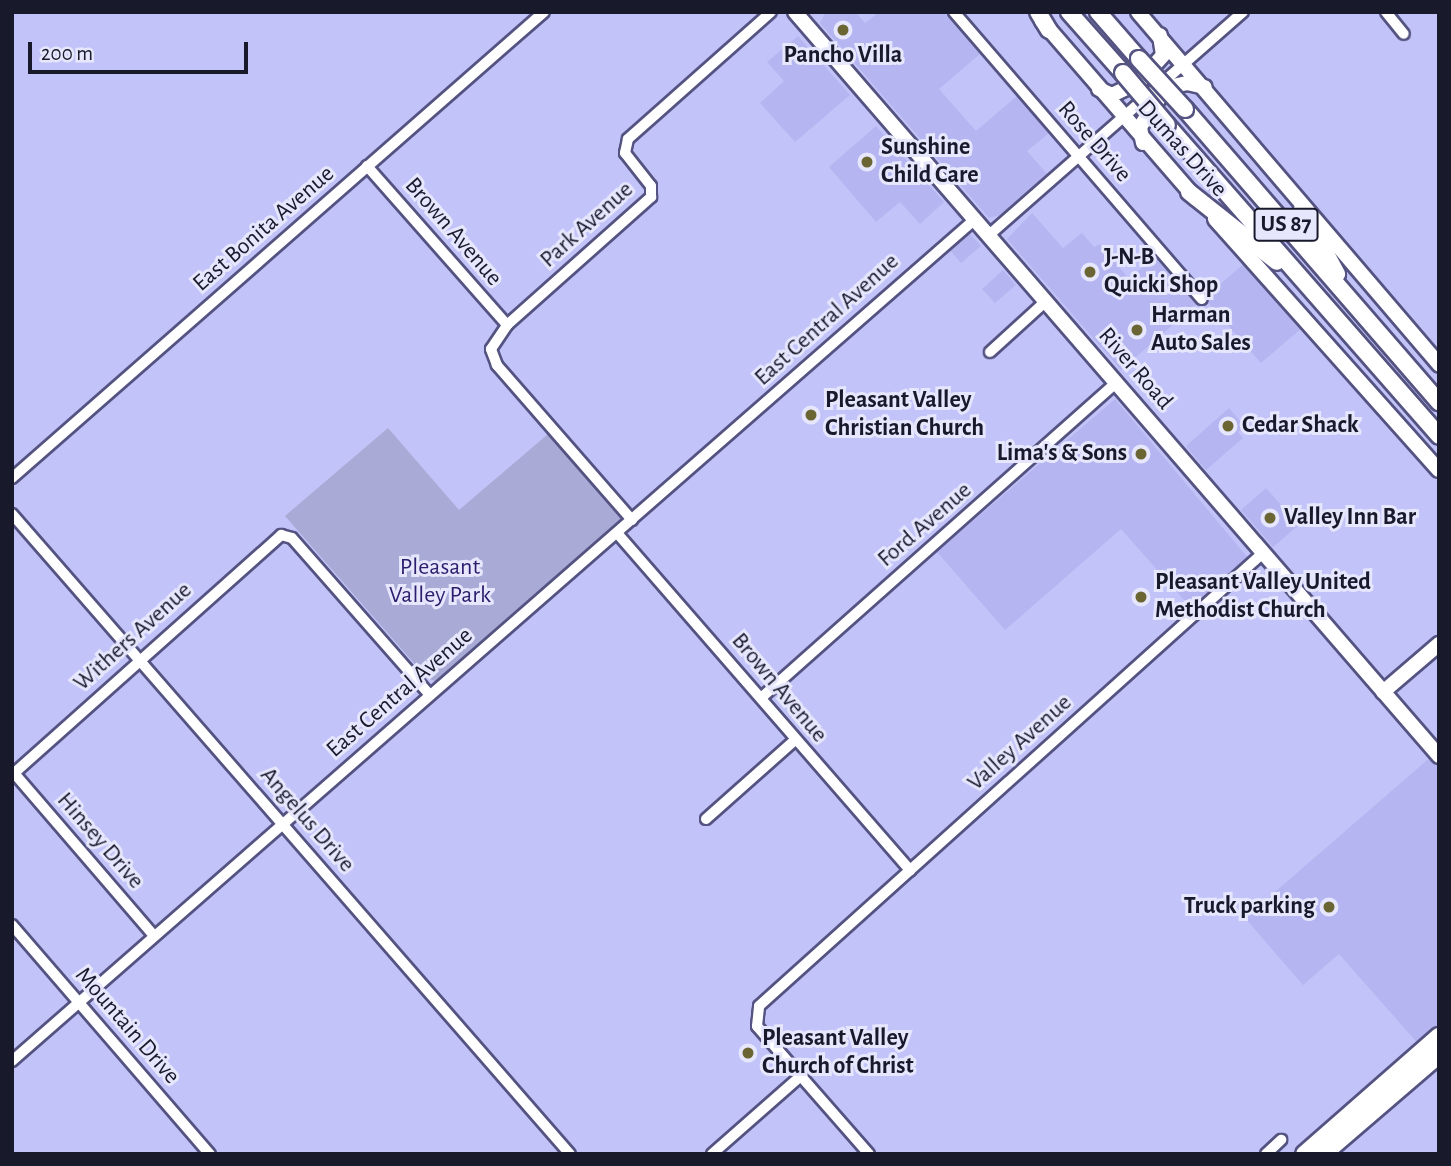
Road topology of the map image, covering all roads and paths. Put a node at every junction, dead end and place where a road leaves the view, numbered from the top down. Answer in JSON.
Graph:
{"nodes":[{"id":1,"x":544,"y":12,"type":"edge"},
{"id":2,"x":771,"y":12,"type":"edge"},
{"id":3,"x":954,"y":12,"type":"edge"},
{"id":4,"x":1036,"y":12,"type":"edge"},
{"id":5,"x":1069,"y":12,"type":"edge"},
{"id":6,"x":1098,"y":12,"type":"edge"},
{"id":7,"x":1138,"y":12,"type":"edge"},
{"id":8,"x":1243,"y":12,"type":"edge"},
{"id":9,"x":1386,"y":12,"type":"edge"},
{"id":10,"x":801,"y":14,"type":"edge"},
{"id":11,"x":1049,"y":30,"type":"joint"},
{"id":12,"x":1405,"y":34,"type":"dead end"},
{"id":13,"x":1160,"y":35,"type":"junction"},
{"id":14,"x":1185,"y":63,"type":"junction"},
{"id":15,"x":1205,"y":87,"type":"junction"},
{"id":16,"x":1097,"y":89,"type":"junction"},
{"id":17,"x":1122,"y":118,"type":"junction"},
{"id":18,"x":1143,"y":143,"type":"junction"},
{"id":19,"x":1079,"y":156,"type":"junction"},
{"id":20,"x":367,"y":166,"type":"junction"},
{"id":21,"x":1189,"y":192,"type":"junction"},
{"id":22,"x":1302,"y":209,"type":"junction"},
{"id":23,"x":975,"y":219,"type":"junction"},
{"id":24,"x":989,"y":235,"type":"junction"},
{"id":25,"x":1202,"y":299,"type":"dead end"},
{"id":26,"x":1046,"y":301,"type":"junction"},
{"id":27,"x":1324,"y":302,"type":"junction"},
{"id":28,"x":507,"y":325,"type":"junction"},
{"id":29,"x":1386,"y":341,"type":"junction"},
{"id":30,"x":990,"y":352,"type":"dead end"},
{"id":31,"x":1439,"y":365,"type":"edge"},
{"id":32,"x":1116,"y":382,"type":"junction"},
{"id":33,"x":1439,"y":402,"type":"edge"},
{"id":34,"x":1439,"y":436,"type":"edge"},
{"id":35,"x":1439,"y":470,"type":"edge"},
{"id":36,"x":12,"y":478,"type":"edge"},
{"id":37,"x":12,"y":514,"type":"edge"},
{"id":38,"x":632,"y":520,"type":"junction"},
{"id":39,"x":617,"y":533,"type":"junction"},
{"id":40,"x":1263,"y":553,"type":"junction"},
{"id":41,"x":1439,"y":644,"type":"edge"},
{"id":42,"x":140,"y":660,"type":"junction"},
{"id":43,"x":1383,"y":692,"type":"junction"},
{"id":44,"x":429,"y":694,"type":"junction"},
{"id":45,"x":761,"y":698,"type":"junction"},
{"id":46,"x":795,"y":740,"type":"junction"},
{"id":47,"x":1439,"y":756,"type":"edge"},
{"id":48,"x":13,"y":774,"type":"edge"},
{"id":49,"x":706,"y":819,"type":"dead end"},
{"id":50,"x":283,"y":825,"type":"junction"},
{"id":51,"x":910,"y":870,"type":"junction"},
{"id":52,"x":12,"y":925,"type":"edge"},
{"id":53,"x":154,"y":936,"type":"junction"},
{"id":54,"x":80,"y":1003,"type":"junction"},
{"id":55,"x":1439,"y":1036,"type":"edge"},
{"id":56,"x":1439,"y":1055,"type":"edge"},
{"id":57,"x":12,"y":1061,"type":"edge"},
{"id":58,"x":802,"y":1075,"type":"junction"},
{"id":59,"x":1282,"y":1140,"type":"dead end"},
{"id":60,"x":1305,"y":1153,"type":"edge"},
{"id":61,"x":210,"y":1154,"type":"edge"},
{"id":62,"x":570,"y":1154,"type":"edge"},
{"id":63,"x":712,"y":1154,"type":"edge"},
{"id":64,"x":869,"y":1154,"type":"edge"},
{"id":65,"x":1266,"y":1154,"type":"edge"},
{"id":66,"x":1324,"y":1154,"type":"edge"}],
"edges":[{"from":1,"to":20,"type":"street","name":"East Bonita Avenue"},
{"from":2,"to":28,"type":"street","name":"Park Avenue"},
{"from":3,"to":19,"type":"street","name":"Rose Drive"},
{"from":4,"to":11,"type":"highway"},
{"from":5,"to":27,"type":"highway","number":"US 87","bridge":true},
{"from":6,"to":29,"type":"highway","number":"US 87","bridge":true},
{"from":7,"to":13,"type":"main road"},
{"from":8,"to":14,"type":"street"},
{"from":9,"to":12,"type":"street"},
{"from":10,"to":23,"type":"main road","name":"River Road"},
{"from":11,"to":16,"type":"main road","name":"Dumas Drive"},
{"from":13,"to":14,"type":"main road"},
{"from":13,"to":16,"type":"main road"},
{"from":14,"to":15,"type":"main road"},
{"from":14,"to":17,"type":"street"},
{"from":15,"to":18,"type":"main road"},
{"from":15,"to":22,"type":"main road"},
{"from":16,"to":17,"type":"main road","name":"Dumas Drive"},
{"from":17,"to":18,"type":"main road","name":"Dumas Drive"},
{"from":17,"to":19,"type":"street"},
{"from":18,"to":21,"type":"main road","name":"Dumas Drive"},
{"from":19,"to":24,"type":"street"},
{"from":19,"to":25,"type":"street","name":"Rose Drive"},
{"from":20,"to":28,"type":"street","name":"Brown Avenue"},
{"from":20,"to":36,"type":"street","name":"East Bonita Avenue"},
{"from":21,"to":27,"type":"highway"},
{"from":21,"to":35,"type":"main road","name":"Dumas Drive"},
{"from":22,"to":29,"type":"highway"},
{"from":22,"to":31,"type":"main road"},
{"from":23,"to":24,"type":"main road","name":"River Road"},
{"from":23,"to":38,"type":"street","name":"East Central Avenue"},
{"from":24,"to":26,"type":"main road","name":"River Road"},
{"from":26,"to":30,"type":"street"},
{"from":26,"to":32,"type":"main road","name":"River Road"},
{"from":27,"to":34,"type":"highway","number":"US 87"},
{"from":28,"to":38,"type":"street","name":"Park Avenue"},
{"from":29,"to":33,"type":"highway","number":"US 87"},
{"from":32,"to":40,"type":"main road","name":"River Road"},
{"from":32,"to":45,"type":"street","name":"Ford Avenue"},
{"from":37,"to":42,"type":"street","name":"Angelus Drive"},
{"from":38,"to":39,"type":"street","name":"East Central Avenue"},
{"from":39,"to":44,"type":"street","name":"East Central Avenue"},
{"from":39,"to":45,"type":"street","name":"Brown Avenue"},
{"from":40,"to":43,"type":"main road","name":"River Road"},
{"from":40,"to":51,"type":"street","name":"Valley Avenue"},
{"from":41,"to":43,"type":"main road"},
{"from":42,"to":44,"type":"street","name":"Withers Avenue"},
{"from":42,"to":48,"type":"street","name":"Withers Avenue"},
{"from":42,"to":50,"type":"street","name":"Angelus Drive"},
{"from":43,"to":47,"type":"main road","name":"River Road"},
{"from":44,"to":50,"type":"street","name":"East Central Avenue"},
{"from":45,"to":46,"type":"street","name":"Brown Avenue"},
{"from":46,"to":49,"type":"street"},
{"from":46,"to":51,"type":"street","name":"Brown Avenue"},
{"from":48,"to":53,"type":"street","name":"Hinsey Drive"},
{"from":50,"to":53,"type":"street","name":"East Central Avenue"},
{"from":50,"to":62,"type":"street","name":"Angelus Drive"},
{"from":51,"to":58,"type":"street","name":"Valley Avenue"},
{"from":52,"to":54,"type":"street","name":"Mountain Drive"},
{"from":53,"to":54,"type":"street","name":"East Central Avenue"},
{"from":54,"to":57,"type":"street","name":"East Central Avenue"},
{"from":54,"to":61,"type":"street","name":"Mountain Drive"},
{"from":55,"to":60,"type":"highway"},
{"from":56,"to":66,"type":"highway"},
{"from":58,"to":63,"type":"street"},
{"from":58,"to":64,"type":"street"},
{"from":59,"to":65,"type":"street"}]}
